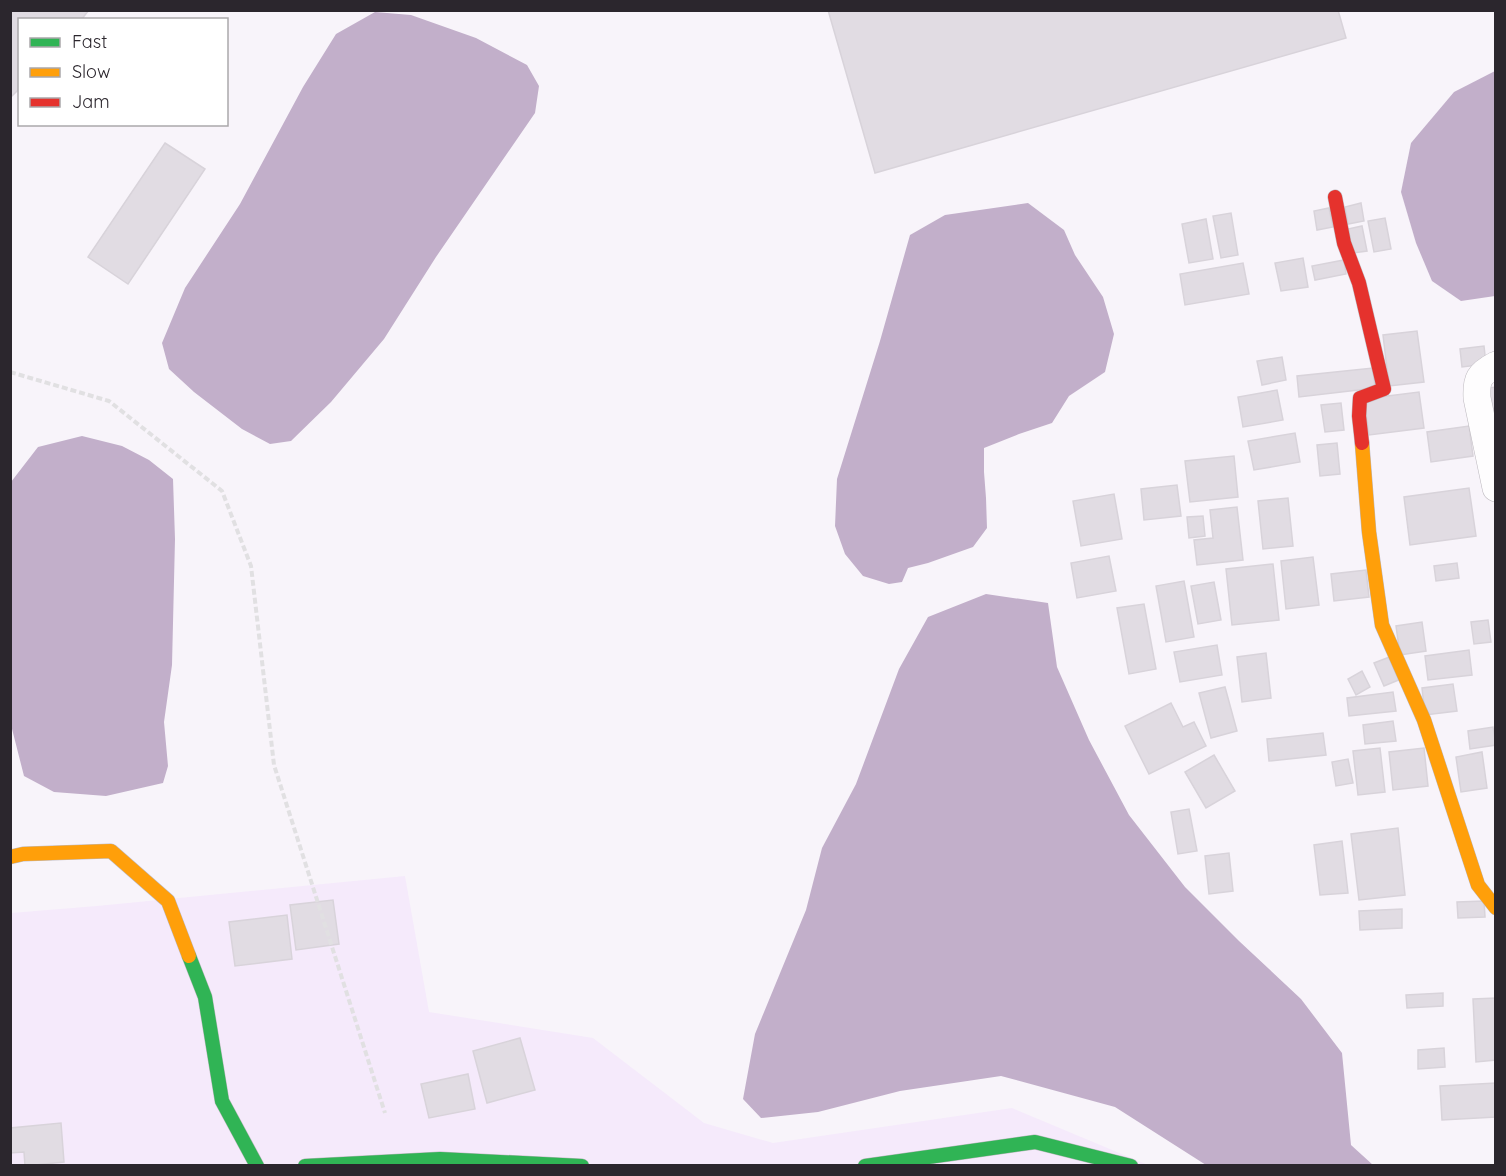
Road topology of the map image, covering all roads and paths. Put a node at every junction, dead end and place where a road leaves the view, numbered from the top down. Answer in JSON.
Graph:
{"nodes":[{"id":1,"x":1335,"y":197,"type":"dead end"},
{"id":2,"x":1496,"y":365,"type":"edge"},
{"id":3,"x":10,"y":372,"type":"edge"},
{"id":4,"x":1496,"y":488,"type":"edge"},
{"id":5,"x":10,"y":857,"type":"edge"},
{"id":6,"x":1496,"y":908,"type":"edge"},
{"id":7,"x":385,"y":1113,"type":"dead end"},
{"id":8,"x":257,"y":1166,"type":"edge"},
{"id":9,"x":304,"y":1166,"type":"edge"},
{"id":10,"x":582,"y":1166,"type":"edge"},
{"id":11,"x":865,"y":1166,"type":"edge"},
{"id":12,"x":1131,"y":1166,"type":"edge"}],
"edges":[{"from":1,"to":6,"type":"street"},
{"from":2,"to":4,"type":"street"},
{"from":3,"to":7,"type":"path"},
{"from":5,"to":8,"type":"street"},
{"from":9,"to":10,"type":"street"},
{"from":11,"to":12,"type":"street"}]}
